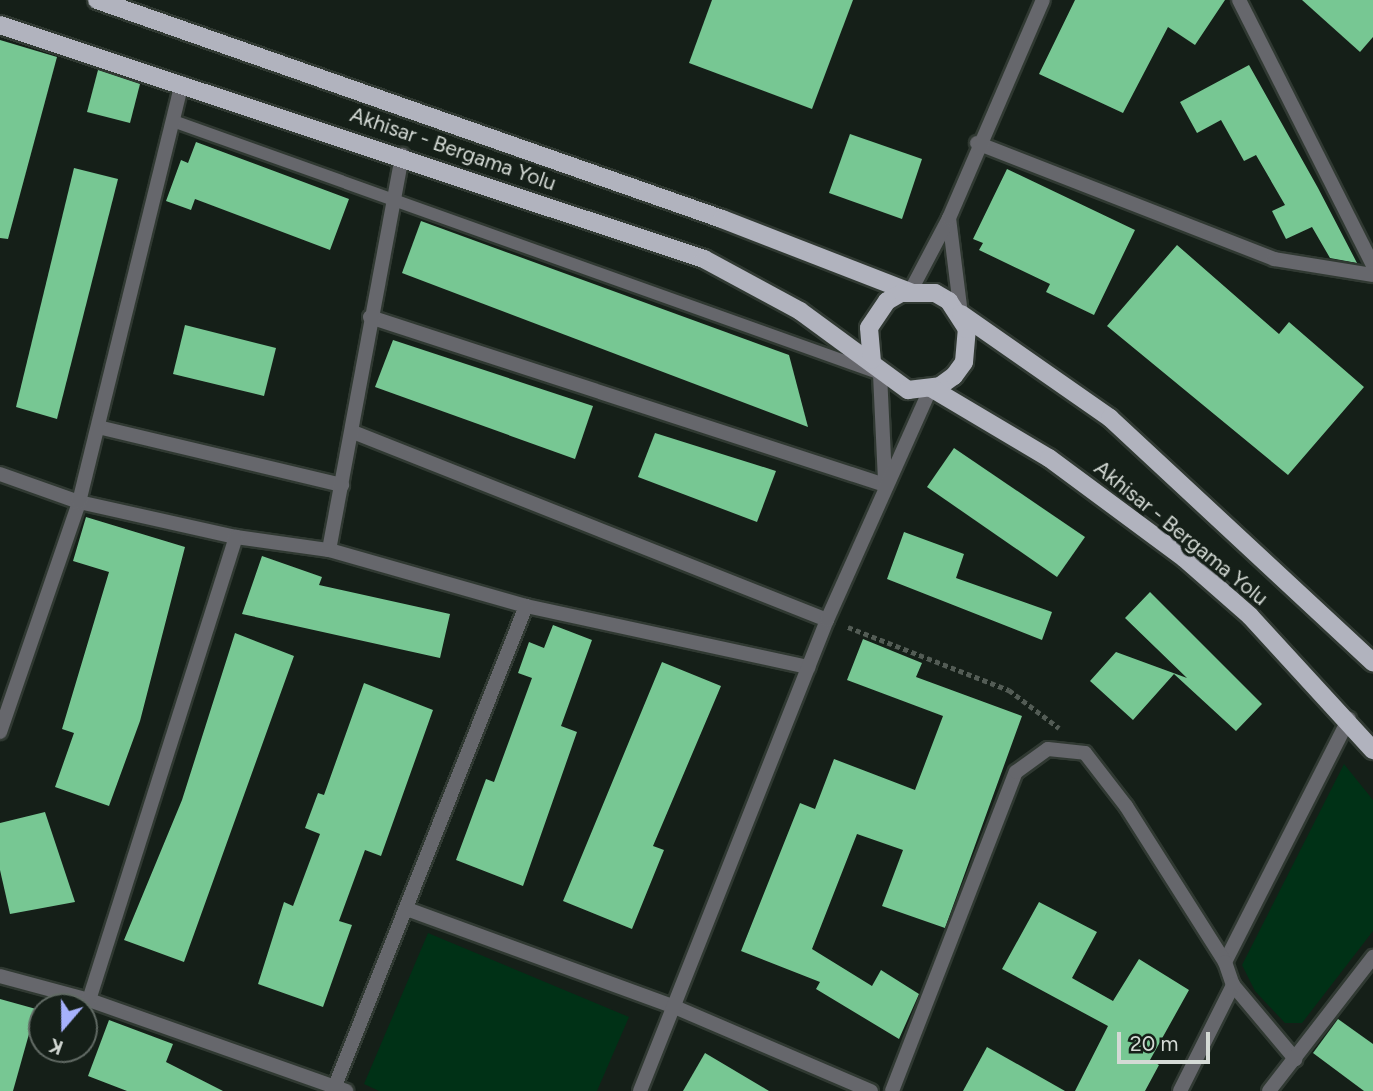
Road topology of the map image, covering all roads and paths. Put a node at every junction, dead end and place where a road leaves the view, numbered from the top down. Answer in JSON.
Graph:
{"nodes":[{"id":1,"x":97,"y":0,"type":"edge"},
{"id":2,"x":1043,"y":0,"type":"edge"},
{"id":3,"x":1239,"y":0,"type":"edge"},
{"id":4,"x":0,"y":25,"type":"edge"},
{"id":5,"x":182,"y":84,"type":"junction"},
{"id":6,"x":173,"y":121,"type":"junction"},
{"id":7,"x":977,"y":143,"type":"junction"},
{"id":8,"x":402,"y":155,"type":"junction"},
{"id":9,"x":393,"y":199,"type":"junction"},
{"id":10,"x":949,"y":218,"type":"junction"},
{"id":11,"x":1373,"y":265,"type":"edge"},
{"id":12,"x":1373,"y":275,"type":"edge"},
{"id":13,"x":910,"y":292,"type":"junction"},
{"id":14,"x":961,"y":314,"type":"junction"},
{"id":15,"x":370,"y":317,"type":"junction"},
{"id":16,"x":876,"y":367,"type":"junction"},
{"id":17,"x":931,"y":388,"type":"junction"},
{"id":18,"x":98,"y":427,"type":"junction"},
{"id":19,"x":353,"y":432,"type":"junction"},
{"id":20,"x":0,"y":474,"type":"edge"},
{"id":21,"x":342,"y":485,"type":"junction"},
{"id":22,"x":885,"y":485,"type":"junction"},
{"id":23,"x":79,"y":502,"type":"junction"},
{"id":24,"x":236,"y":537,"type":"junction"},
{"id":25,"x":329,"y":550,"type":"junction"},
{"id":26,"x":526,"y":606,"type":"junction"},
{"id":27,"x":827,"y":620,"type":"junction"},
{"id":28,"x":1373,"y":662,"type":"edge"},
{"id":29,"x":808,"y":667,"type":"junction"},
{"id":30,"x":1349,"y":719,"type":"junction"},
{"id":31,"x":0,"y":732,"type":"edge"},
{"id":32,"x":1373,"y":750,"type":"edge"},
{"id":33,"x":1085,"y":753,"type":"junction"},
{"id":34,"x":407,"y":909,"type":"junction"},
{"id":35,"x":1373,"y":957,"type":"edge"},
{"id":36,"x":1225,"y":962,"type":"junction"},
{"id":37,"x":0,"y":976,"type":"edge"},
{"id":38,"x":1233,"y":985,"type":"junction"},
{"id":39,"x":63,"y":993,"type":"edge"},
{"id":40,"x":91,"y":993,"type":"edge"},
{"id":41,"x":98,"y":1003,"type":"edge"},
{"id":42,"x":677,"y":1008,"type":"junction"},
{"id":43,"x":1295,"y":1059,"type":"junction"},
{"id":44,"x":1278,"y":1088,"type":"edge"},
{"id":45,"x":338,"y":1089,"type":"edge"},
{"id":46,"x":640,"y":1091,"type":"edge"},
{"id":47,"x":871,"y":1091,"type":"edge"},
{"id":48,"x":892,"y":1091,"type":"edge"},
{"id":49,"x":1180,"y":1091,"type":"edge"}],
"edges":[{"from":1,"to":13,"type":"main road","name":"Akhisar - Bergama Yolu"},
{"from":2,"to":7,"type":"street"},
{"from":3,"to":11,"type":"street"},
{"from":4,"to":5,"type":"main road","name":"Akhisar - Bergama Yolu"},
{"from":5,"to":6,"type":"street"},
{"from":5,"to":8,"type":"main road","name":"Akhisar - Bergama Yolu"},
{"from":6,"to":9,"type":"lane"},
{"from":6,"to":18,"type":"street"},
{"from":7,"to":10,"type":"street"},
{"from":7,"to":12,"type":"street"},
{"from":8,"to":9,"type":"street"},
{"from":8,"to":16,"type":"main road","name":"Akhisar - Bergama Yolu"},
{"from":9,"to":15,"type":"street"},
{"from":9,"to":16,"type":"lane"},
{"from":10,"to":13,"type":"street"},
{"from":10,"to":14,"type":"street"},
{"from":13,"to":14,"type":"main road","name":"Akhisar - Bergama Yolu"},
{"from":13,"to":16,"type":"main road"},
{"from":14,"to":17,"type":"main road"},
{"from":14,"to":28,"type":"main road","name":"Akhisar - Bergama Yolu"},
{"from":15,"to":19,"type":"street"},
{"from":15,"to":22,"type":"street"},
{"from":16,"to":17,"type":"main road","name":"Akhisar - Bergama Yolu"},
{"from":16,"to":22,"type":"street"},
{"from":17,"to":22,"type":"street"},
{"from":17,"to":30,"type":"main road","name":"Akhisar - Bergama Yolu"},
{"from":18,"to":21,"type":"street"},
{"from":18,"to":23,"type":"street"},
{"from":19,"to":21,"type":"street"},
{"from":19,"to":27,"type":"street"},
{"from":20,"to":23,"type":"street"},
{"from":21,"to":25,"type":"street"},
{"from":22,"to":27,"type":"street"},
{"from":23,"to":24,"type":"street"},
{"from":23,"to":31,"type":"street"},
{"from":24,"to":25,"type":"street"},
{"from":24,"to":40,"type":"street"},
{"from":25,"to":26,"type":"street"},
{"from":26,"to":29,"type":"street"},
{"from":26,"to":34,"type":"street"},
{"from":27,"to":29,"type":"street"},
{"from":27,"to":33,"type":"path"},
{"from":29,"to":42,"type":"street"},
{"from":30,"to":32,"type":"main road","name":"Akhisar - Bergama Yolu"},
{"from":30,"to":36,"type":"street"},
{"from":33,"to":36,"type":"street"},
{"from":33,"to":48,"type":"street"},
{"from":34,"to":42,"type":"street"},
{"from":34,"to":45,"type":"street"},
{"from":35,"to":43,"type":"street"},
{"from":36,"to":38,"type":"street"},
{"from":37,"to":39,"type":"street"},
{"from":38,"to":43,"type":"street"},
{"from":38,"to":49,"type":"street"},
{"from":41,"to":45,"type":"street"},
{"from":42,"to":46,"type":"street"},
{"from":42,"to":47,"type":"street"},
{"from":43,"to":44,"type":"street"}]}
